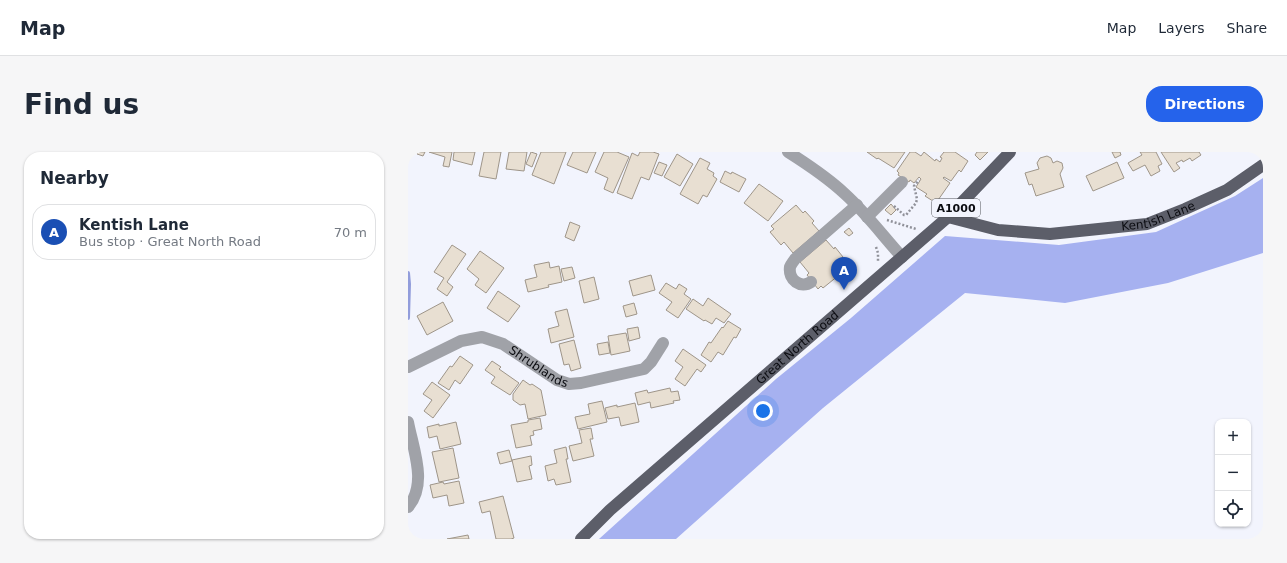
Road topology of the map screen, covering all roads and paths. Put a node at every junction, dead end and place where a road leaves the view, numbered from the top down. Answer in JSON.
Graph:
{"nodes":[{"id":1,"x":788,"y":152,"type":"edge"},
{"id":2,"x":1010,"y":152,"type":"edge"},
{"id":3,"x":1263,"y":166,"type":"edge"},
{"id":4,"x":919,"y":180,"type":"dead end"},
{"id":5,"x":902,"y":182,"type":"dead end"},
{"id":6,"x":890,"y":203,"type":"dead end"},
{"id":7,"x":857,"y":205,"type":"junction"},
{"id":8,"x":867,"y":217,"type":"junction"},
{"id":9,"x":948,"y":217,"type":"junction"},
{"id":10,"x":882,"y":220,"type":"dead end"},
{"id":11,"x":930,"y":233,"type":"junction"},
{"id":12,"x":873,"y":242,"type":"dead end"},
{"id":13,"x":902,"y":258,"type":"junction"},
{"id":14,"x":876,"y":280,"type":"junction"},
{"id":15,"x":811,"y":282,"type":"dead end"},
{"id":16,"x":663,"y":342,"type":"dead end"},
{"id":17,"x":408,"y":367,"type":"edge"},
{"id":18,"x":408,"y":422,"type":"edge"},
{"id":19,"x":408,"y":507,"type":"edge"},
{"id":20,"x":581,"y":539,"type":"edge"}],
"edges":[{"from":1,"to":7,"type":"street"},
{"from":2,"to":9,"type":"main road","name":"Great North Road","number":"A1000"},
{"from":3,"to":9,"type":"main road","name":"Kentish Lane"},
{"from":4,"to":6,"type":"path"},
{"from":5,"to":8,"type":"street"},
{"from":7,"to":8,"type":"street"},
{"from":7,"to":15,"type":"street"},
{"from":8,"to":13,"type":"street"},
{"from":9,"to":11,"type":"main road","name":"Great North Road","number":"A1000"},
{"from":10,"to":11,"type":"path"},
{"from":11,"to":13,"type":"main road","name":"Great North Road","number":"A1000"},
{"from":12,"to":14,"type":"path"},
{"from":13,"to":14,"type":"main road","name":"Great North Road","number":"A1000"},
{"from":14,"to":20,"type":"main road","name":"Great North Road","number":"A1000"},
{"from":16,"to":17,"type":"street","name":"Shrublands"},
{"from":18,"to":19,"type":"street"}]}
